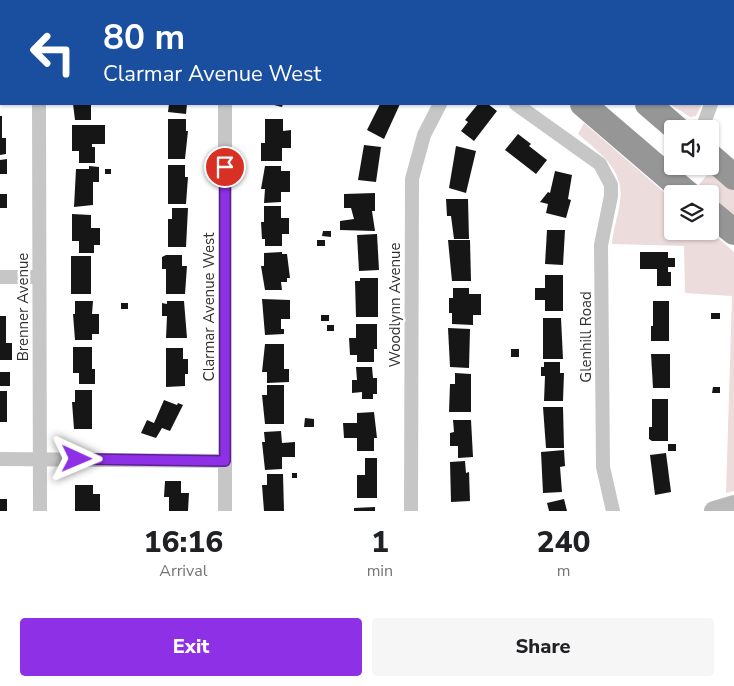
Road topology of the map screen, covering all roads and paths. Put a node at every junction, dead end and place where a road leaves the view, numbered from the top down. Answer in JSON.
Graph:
{"nodes":[{"id":1,"x":39,"y":105,"type":"edge"},
{"id":2,"x":225,"y":105,"type":"edge"},
{"id":3,"x":439,"y":105,"type":"edge"},
{"id":4,"x":517,"y":105,"type":"edge"},
{"id":5,"x":584,"y":105,"type":"edge"},
{"id":6,"x":649,"y":105,"type":"edge"},
{"id":7,"x":711,"y":105,"type":"edge"},
{"id":8,"x":667,"y":120,"type":"edge"},
{"id":9,"x":705,"y":120,"type":"edge"},
{"id":10,"x":614,"y":130,"type":"junction"},
{"id":11,"x":664,"y":154,"type":"edge"},
{"id":12,"x":719,"y":164,"type":"edge"},
{"id":13,"x":734,"y":176,"type":"edge"},
{"id":14,"x":678,"y":185,"type":"edge"},
{"id":15,"x":719,"y":220,"type":"edge"},
{"id":16,"x":734,"y":232,"type":"edge"},
{"id":17,"x":0,"y":277,"type":"edge"},
{"id":18,"x":39,"y":277,"type":"junction"},
{"id":19,"x":0,"y":459,"type":"edge"},
{"id":20,"x":40,"y":459,"type":"junction"},
{"id":21,"x":225,"y":461,"type":"junction"},
{"id":22,"x":734,"y":506,"type":"edge"},
{"id":23,"x":40,"y":511,"type":"edge"},
{"id":24,"x":225,"y":511,"type":"edge"},
{"id":25,"x":411,"y":511,"type":"edge"},
{"id":26,"x":613,"y":511,"type":"edge"},
{"id":27,"x":714,"y":511,"type":"edge"}],
"edges":[{"from":1,"to":18,"type":"street","name":"Brenner Avenue"},
{"from":2,"to":21,"type":"street","name":"Clarmar Avenue West"},
{"from":3,"to":25,"type":"street","name":"Woodlynn Avenue"},
{"from":4,"to":26,"type":"street","name":"Glenhill Road"},
{"from":5,"to":10,"type":"highway"},
{"from":6,"to":8,"type":"highway"},
{"from":7,"to":9,"type":"street"},
{"from":10,"to":11,"type":"highway"},
{"from":10,"to":14,"type":"highway"},
{"from":12,"to":13,"type":"highway"},
{"from":15,"to":16,"type":"highway"},
{"from":17,"to":18,"type":"street"},
{"from":18,"to":20,"type":"street","name":"Brenner Avenue"},
{"from":19,"to":20,"type":"street"},
{"from":20,"to":21,"type":"street"},
{"from":20,"to":23,"type":"street","name":"Brenner Avenue"},
{"from":21,"to":24,"type":"street","name":"Clarmar Avenue West"},
{"from":22,"to":27,"type":"street"}]}
